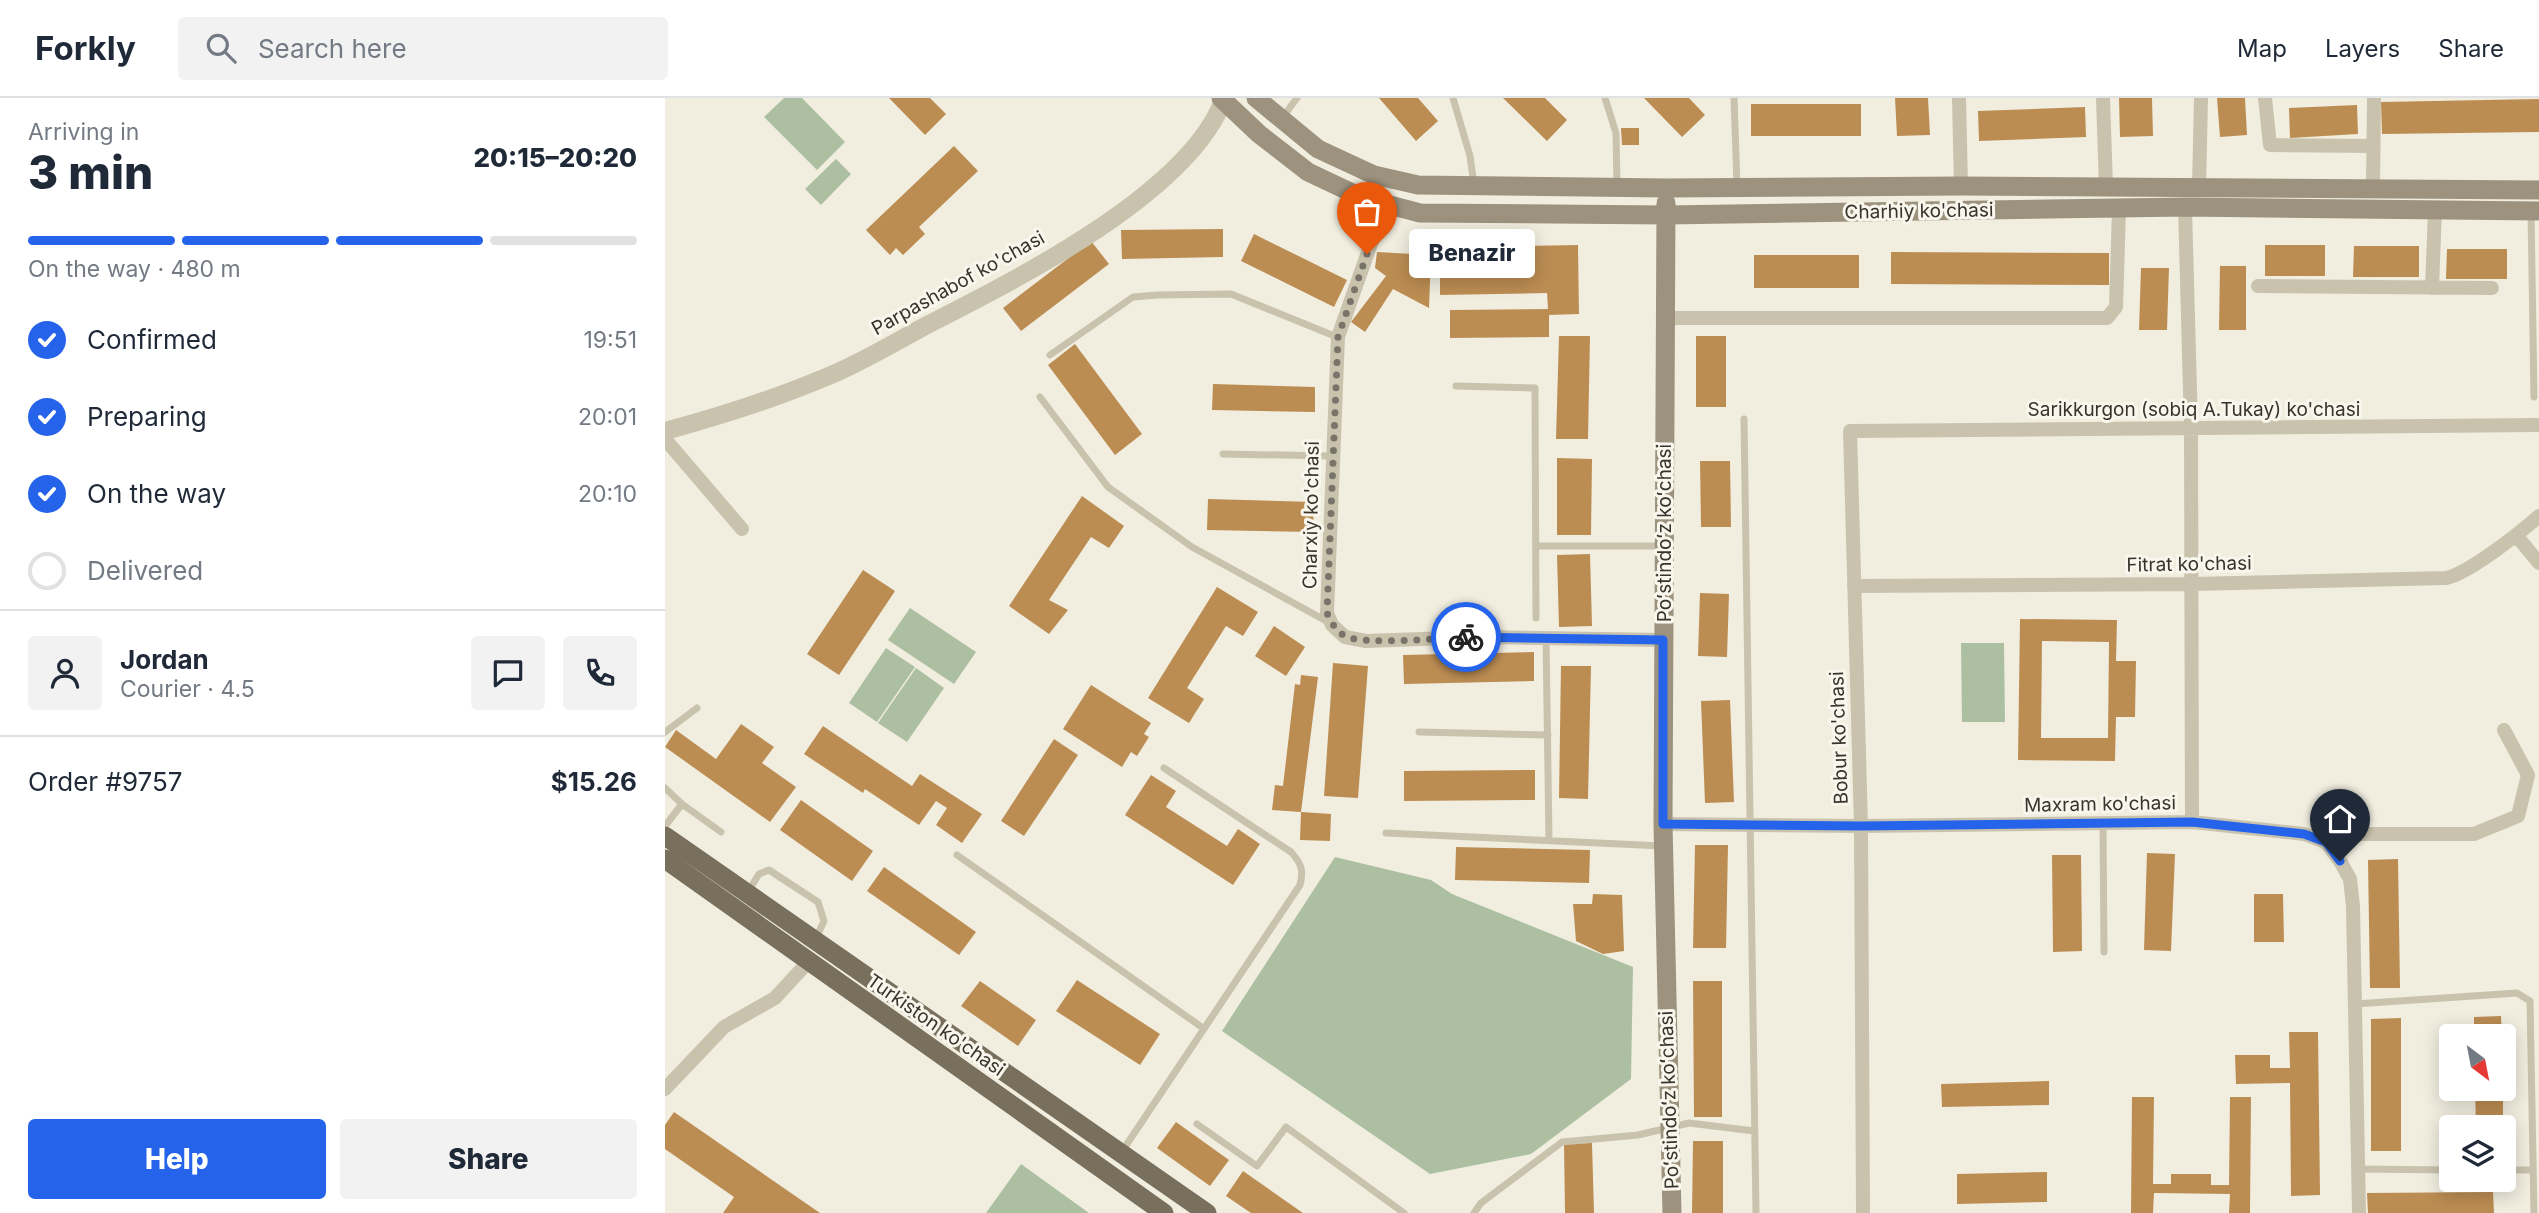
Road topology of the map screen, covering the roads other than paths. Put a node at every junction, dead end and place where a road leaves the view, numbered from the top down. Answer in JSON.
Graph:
{"nodes":[{"id":1,"x":1256,"y":98,"type":"edge"},
{"id":2,"x":1297,"y":98,"type":"edge"},
{"id":3,"x":1453,"y":98,"type":"edge"},
{"id":4,"x":1605,"y":98,"type":"edge"},
{"id":5,"x":1734,"y":98,"type":"edge"},
{"id":6,"x":1959,"y":98,"type":"edge"},
{"id":7,"x":2103,"y":98,"type":"edge"},
{"id":8,"x":2201,"y":98,"type":"edge"},
{"id":9,"x":2265,"y":98,"type":"edge"},
{"id":10,"x":2374,"y":98,"type":"edge"},
{"id":11,"x":1222,"y":99,"type":"edge"},
{"id":12,"x":1281,"y":120,"type":"junction"},
{"id":13,"x":2373,"y":146,"type":"junction"},
{"id":14,"x":1474,"y":185,"type":"junction"},
{"id":15,"x":1961,"y":186,"type":"junction"},
{"id":16,"x":2106,"y":187,"type":"junction"},
{"id":17,"x":2199,"y":187,"type":"junction"},
{"id":18,"x":1617,"y":188,"type":"junction"},
{"id":19,"x":1666,"y":188,"type":"junction"},
{"id":20,"x":1737,"y":188,"type":"junction"},
{"id":21,"x":2373,"y":188,"type":"junction"},
{"id":22,"x":2539,"y":190,"type":"edge"},
{"id":23,"x":1385,"y":204,"type":"junction"},
{"id":24,"x":2185,"y":207,"type":"junction"},
{"id":25,"x":2119,"y":209,"type":"junction"},
{"id":26,"x":2435,"y":210,"type":"junction"},
{"id":27,"x":2535,"y":211,"type":"edge"},
{"id":28,"x":1666,"y":215,"type":"junction"},
{"id":29,"x":2258,"y":286,"type":"dead end"},
{"id":30,"x":2432,"y":288,"type":"junction"},
{"id":31,"x":2492,"y":288,"type":"dead end"},
{"id":32,"x":1665,"y":318,"type":"junction"},
{"id":33,"x":1338,"y":337,"type":"junction"},
{"id":34,"x":1050,"y":355,"type":"dead end"},
{"id":35,"x":1456,"y":386,"type":"dead end"},
{"id":36,"x":1041,"y":397,"type":"dead end"},
{"id":37,"x":2535,"y":397,"type":"dead end"},
{"id":38,"x":1744,"y":419,"type":"dead end"},
{"id":39,"x":2539,"y":425,"type":"edge"},
{"id":40,"x":2191,"y":428,"type":"junction"},
{"id":41,"x":665,"y":431,"type":"edge"},
{"id":42,"x":1850,"y":431,"type":"joint"},
{"id":43,"x":665,"y":439,"type":"edge"},
{"id":44,"x":1223,"y":454,"type":"dead end"},
{"id":45,"x":1331,"y":456,"type":"junction"},
{"id":46,"x":2539,"y":516,"type":"edge"},
{"id":47,"x":743,"y":529,"type":"dead end"},
{"id":48,"x":2514,"y":538,"type":"junction"},
{"id":49,"x":1537,"y":546,"type":"junction"},
{"id":50,"x":1664,"y":546,"type":"junction"},
{"id":51,"x":2539,"y":562,"type":"edge"},
{"id":52,"x":2192,"y":584,"type":"junction"},
{"id":53,"x":1854,"y":586,"type":"junction"},
{"id":54,"x":1536,"y":618,"type":"dead end"},
{"id":55,"x":1332,"y":625,"type":"junction"},
{"id":56,"x":1546,"y":638,"type":"junction"},
{"id":57,"x":1663,"y":640,"type":"junction"},
{"id":58,"x":697,"y":708,"type":"dead end"},
{"id":59,"x":2504,"y":730,"type":"dead end"},
{"id":60,"x":665,"y":732,"type":"edge"},
{"id":61,"x":1419,"y":732,"type":"dead end"},
{"id":62,"x":1548,"y":735,"type":"junction"},
{"id":63,"x":1164,"y":768,"type":"dead end"},
{"id":64,"x":665,"y":788,"type":"edge"},
{"id":65,"x":682,"y":804,"type":"junction"},
{"id":66,"x":2192,"y":822,"type":"junction"},
{"id":67,"x":2103,"y":823,"type":"junction"},
{"id":68,"x":1663,"y":824,"type":"junction"},
{"id":69,"x":1748,"y":825,"type":"junction"},
{"id":70,"x":665,"y":826,"type":"edge"},
{"id":71,"x":1861,"y":826,"type":"junction"},
{"id":72,"x":721,"y":832,"type":"dead end"},
{"id":73,"x":1386,"y":834,"type":"dead end"},
{"id":74,"x":2304,"y":834,"type":"junction"},
{"id":75,"x":665,"y":836,"type":"edge"},
{"id":76,"x":1549,"y":840,"type":"junction"},
{"id":77,"x":1663,"y":846,"type":"junction"},
{"id":78,"x":957,"y":855,"type":"dead end"},
{"id":79,"x":665,"y":859,"type":"edge"},
{"id":80,"x":747,"y":893,"type":"junction"},
{"id":81,"x":815,"y":940,"type":"junction"},
{"id":82,"x":2103,"y":952,"type":"dead end"},
{"id":83,"x":809,"y":961,"type":"junction"},
{"id":84,"x":2355,"y":1004,"type":"junction"},
{"id":85,"x":1203,"y":1028,"type":"junction"},
{"id":86,"x":665,"y":1088,"type":"edge"},
{"id":87,"x":2535,"y":1093,"type":"edge"},
{"id":88,"x":1197,"y":1124,"type":"dead end"},
{"id":89,"x":1668,"y":1127,"type":"junction"},
{"id":90,"x":1754,"y":1131,"type":"junction"},
{"id":91,"x":1121,"y":1153,"type":"junction"},
{"id":92,"x":2358,"y":1169,"type":"junction"},
{"id":93,"x":2439,"y":1170,"type":"edge"},
{"id":94,"x":2516,"y":1170,"type":"edge"},
{"id":95,"x":2533,"y":1170,"type":"junction"},
{"id":96,"x":1164,"y":1213,"type":"edge"},
{"id":97,"x":1207,"y":1213,"type":"edge"},
{"id":98,"x":1403,"y":1213,"type":"edge"},
{"id":99,"x":1474,"y":1213,"type":"edge"},
{"id":100,"x":1672,"y":1213,"type":"edge"},
{"id":101,"x":1756,"y":1213,"type":"edge"},
{"id":102,"x":1863,"y":1213,"type":"edge"},
{"id":103,"x":2359,"y":1213,"type":"edge"},
{"id":104,"x":2534,"y":1213,"type":"edge"}],
"edges":[{"from":1,"to":12,"type":"main road","name":"Charhiy ko'chasi"},
{"from":2,"to":12,"type":"lane"},
{"from":3,"to":14,"type":"lane"},
{"from":4,"to":18,"type":"lane"},
{"from":5,"to":20,"type":"lane"},
{"from":6,"to":15,"type":"street"},
{"from":7,"to":16,"type":"street"},
{"from":8,"to":17,"type":"street"},
{"from":9,"to":13,"type":"street"},
{"from":10,"to":13,"type":"street"},
{"from":11,"to":23,"type":"main road","name":"Charhiy ko'chasi"},
{"from":11,"to":41,"type":"street","name":"Parpashabof ko'chasi"},
{"from":12,"to":14,"type":"main road","name":"Charhiy ko'chasi"},
{"from":13,"to":21,"type":"street"},
{"from":14,"to":18,"type":"main road","name":"Charhiy ko'chasi"},
{"from":15,"to":16,"type":"main road","name":"Charhiy ko'chasi"},
{"from":15,"to":20,"type":"main road","name":"Charhiy ko'chasi"},
{"from":16,"to":17,"type":"main road","name":"Charhiy ko'chasi"},
{"from":17,"to":21,"type":"main road","name":"Charhiy ko'chasi"},
{"from":18,"to":19,"type":"main road","name":"Charhiy ko'chasi"},
{"from":19,"to":20,"type":"main road","name":"Charhiy ko'chasi"},
{"from":19,"to":28,"type":"main road","name":"Poʻstindoʻz koʻchasi"},
{"from":21,"to":22,"type":"main road","name":"Charhiy ko'chasi"},
{"from":23,"to":28,"type":"main road","name":"Charhiy ko'chasi"},
{"from":23,"to":33,"type":"street","name":"Charxiy ko'chasi"},
{"from":24,"to":25,"type":"main road","name":"Charhiy ko'chasi"},
{"from":24,"to":26,"type":"main road","name":"Charhiy ko'chasi"},
{"from":24,"to":40,"type":"street"},
{"from":25,"to":28,"type":"main road","name":"Charhiy ko'chasi"},
{"from":25,"to":32,"type":"street"},
{"from":26,"to":27,"type":"main road","name":"Charhiy ko'chasi"},
{"from":26,"to":30,"type":"street"},
{"from":27,"to":37,"type":"lane"},
{"from":28,"to":32,"type":"main road","name":"Poʻstindoʻz koʻchasi"},
{"from":29,"to":30,"type":"street"},
{"from":30,"to":31,"type":"street"},
{"from":32,"to":50,"type":"main road","name":"Poʻstindoʻz koʻchasi"},
{"from":33,"to":34,"type":"lane"},
{"from":33,"to":45,"type":"street","name":"Charxiy ko'chasi"},
{"from":35,"to":49,"type":"lane"},
{"from":36,"to":55,"type":"lane"},
{"from":38,"to":69,"type":"lane"},
{"from":39,"to":40,"type":"street","name":"Sarikkurgon (sobiq A.Tukay) ko'chasi"},
{"from":40,"to":42,"type":"street","name":"Sarikkurgon (sobiq A.Tukay) ko'chasi"},
{"from":40,"to":52,"type":"street"},
{"from":42,"to":53,"type":"street","name":"Bobur ko'chasi"},
{"from":43,"to":47,"type":"street"},
{"from":44,"to":45,"type":"lane"},
{"from":45,"to":55,"type":"street","name":"Charxiy ko'chasi"},
{"from":46,"to":48,"type":"street","name":"Fitrat ko'chasi"},
{"from":48,"to":51,"type":"street"},
{"from":48,"to":52,"type":"street","name":"Fitrat ko'chasi"},
{"from":49,"to":50,"type":"lane"},
{"from":49,"to":54,"type":"lane"},
{"from":50,"to":57,"type":"main road","name":"Poʻstindoʻz koʻchasi"},
{"from":52,"to":53,"type":"street","name":"Fitrat ko'chasi"},
{"from":52,"to":66,"type":"street"},
{"from":53,"to":71,"type":"street","name":"Bobur ko'chasi"},
{"from":55,"to":56,"type":"street"},
{"from":56,"to":57,"type":"street"},
{"from":56,"to":62,"type":"lane"},
{"from":57,"to":68,"type":"main road","name":"Poʻstindoʻz koʻchasi"},
{"from":58,"to":60,"type":"lane"},
{"from":59,"to":74,"type":"street"},
{"from":61,"to":62,"type":"lane"},
{"from":62,"to":76,"type":"lane"},
{"from":63,"to":85,"type":"lane"},
{"from":64,"to":65,"type":"lane"},
{"from":65,"to":70,"type":"lane"},
{"from":65,"to":72,"type":"lane"},
{"from":66,"to":67,"type":"street","name":"Maxram ko'chasi"},
{"from":66,"to":74,"type":"street","name":"Maxram ko'chasi"},
{"from":67,"to":71,"type":"street","name":"Maxram ko'chasi"},
{"from":67,"to":82,"type":"lane"},
{"from":68,"to":69,"type":"street","name":"Maxram ko'chasi"},
{"from":68,"to":77,"type":"main road","name":"Poʻstindoʻz koʻchasi"},
{"from":69,"to":71,"type":"street","name":"Maxram ko'chasi"},
{"from":69,"to":90,"type":"lane"},
{"from":71,"to":102,"type":"street","name":"Bobur ko'chasi"},
{"from":73,"to":76,"type":"lane"},
{"from":74,"to":84,"type":"street","name":"Maxram ko'chasi"},
{"from":75,"to":80,"type":"main road","name":"Turkiston ko'chasi"},
{"from":76,"to":77,"type":"lane"},
{"from":77,"to":89,"type":"main road","name":"Poʻstindoʻz koʻchasi"},
{"from":78,"to":85,"type":"lane"},
{"from":79,"to":83,"type":"main road","name":"Turkiston ko'chasi"},
{"from":80,"to":81,"type":"main road","name":"Turkiston ko'chasi"},
{"from":80,"to":81,"type":"lane"},
{"from":81,"to":91,"type":"main road","name":"Turkiston ko'chasi"},
{"from":83,"to":86,"type":"street"},
{"from":83,"to":96,"type":"main road","name":"Turkiston ko'chasi"},
{"from":84,"to":87,"type":"lane"},
{"from":84,"to":92,"type":"street","name":"Maxram ko'chasi"},
{"from":85,"to":91,"type":"lane"},
{"from":87,"to":95,"type":"lane"},
{"from":88,"to":98,"type":"lane"},
{"from":89,"to":90,"type":"lane"},
{"from":89,"to":99,"type":"lane"},
{"from":89,"to":100,"type":"main road","name":"Poʻstindoʻz koʻchasi"},
{"from":90,"to":101,"type":"lane"},
{"from":91,"to":97,"type":"main road","name":"Turkiston ko'chasi"},
{"from":92,"to":93,"type":"lane"},
{"from":92,"to":103,"type":"street","name":"Maxram ko'chasi"},
{"from":94,"to":95,"type":"lane"},
{"from":95,"to":104,"type":"lane"}]}
